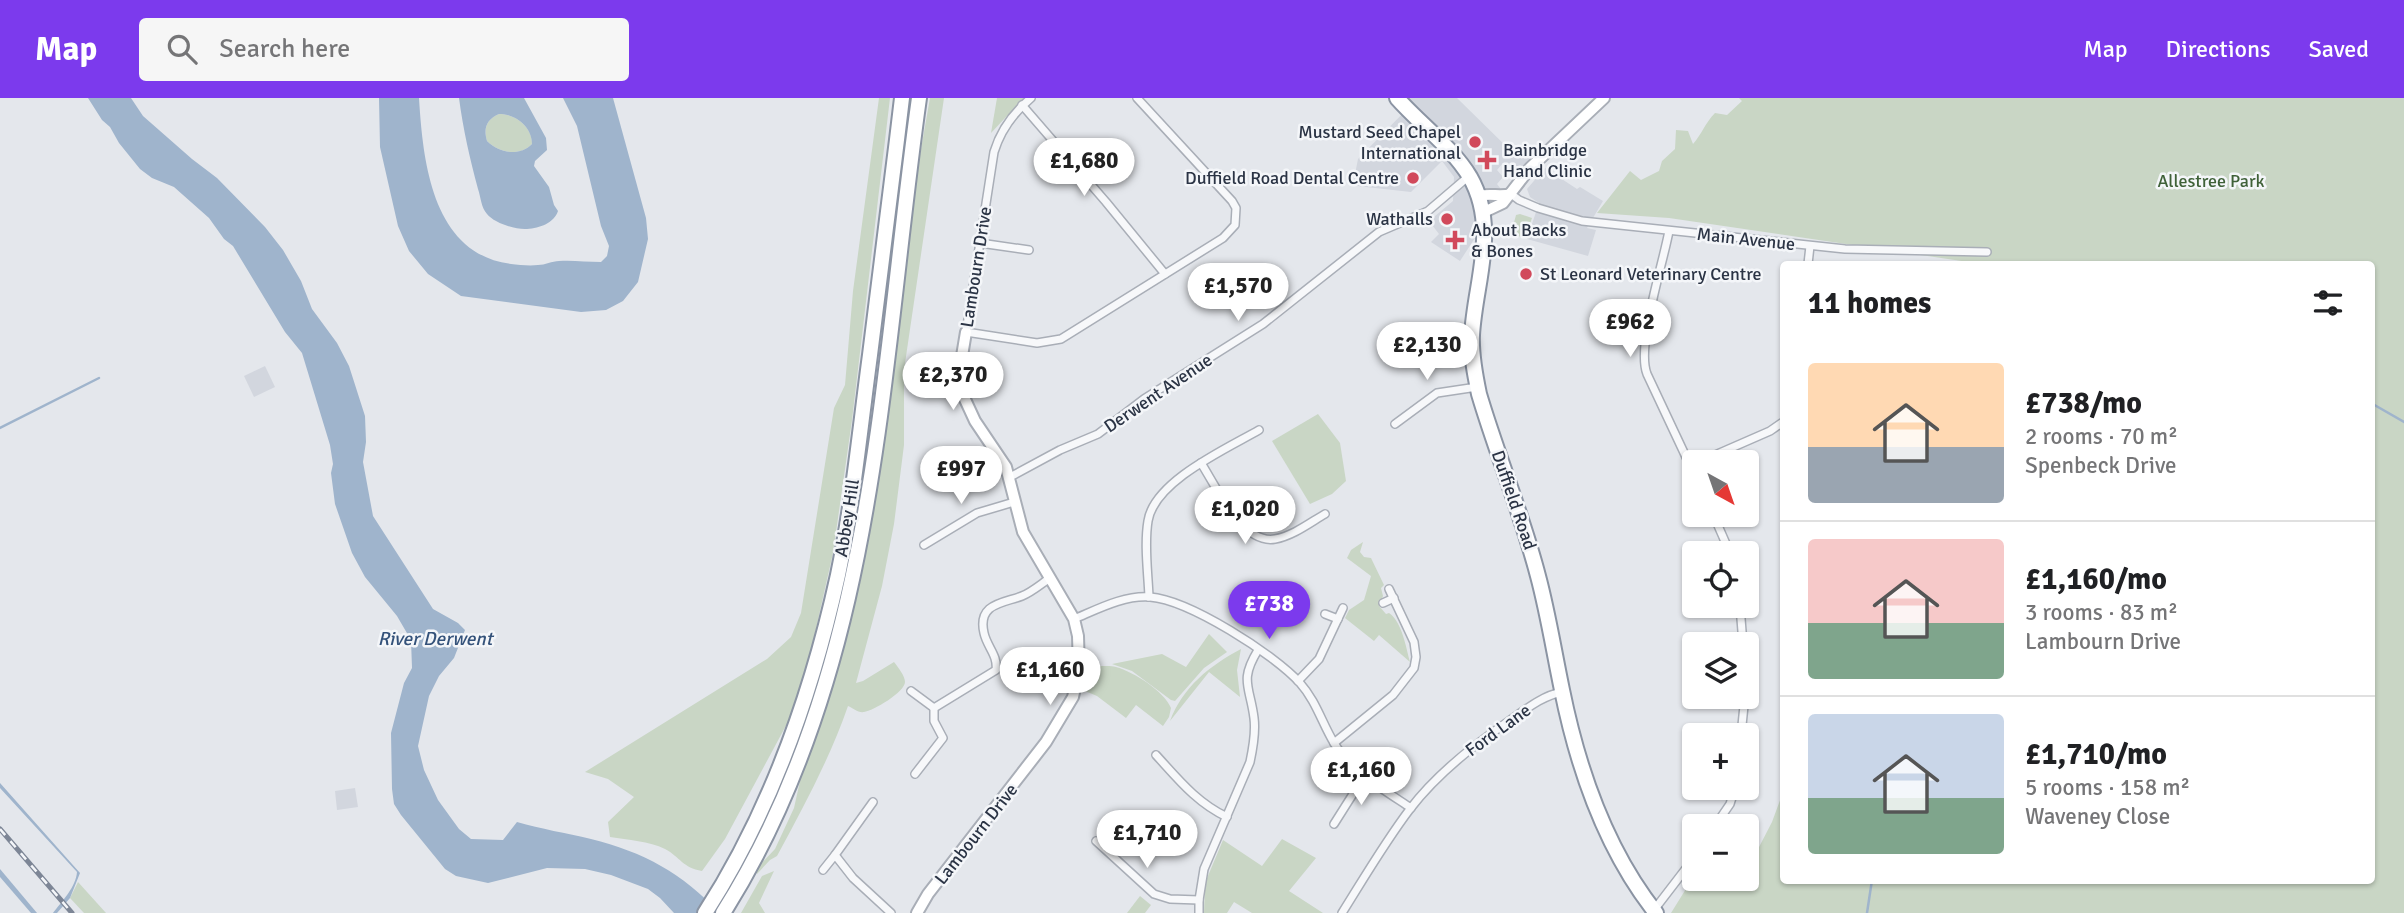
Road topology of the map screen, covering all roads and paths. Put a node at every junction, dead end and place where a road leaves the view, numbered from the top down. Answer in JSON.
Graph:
{"nodes":[{"id":1,"x":902,"y":98,"type":"edge"},
{"id":2,"x":919,"y":98,"type":"edge"},
{"id":3,"x":1031,"y":98,"type":"edge"},
{"id":4,"x":1137,"y":98,"type":"edge"},
{"id":5,"x":1397,"y":98,"type":"edge"},
{"id":6,"x":1597,"y":100,"type":"edge"},
{"id":7,"x":1022,"y":105,"type":"junction"},
{"id":8,"x":1469,"y":176,"type":"junction"},
{"id":9,"x":1511,"y":194,"type":"junction"},
{"id":10,"x":1479,"y":196,"type":"junction"},
{"id":11,"x":1484,"y":212,"type":"junction"},
{"id":12,"x":1669,"y":231,"type":"junction"},
{"id":13,"x":980,"y":243,"type":"junction"},
{"id":14,"x":1810,"y":246,"type":"junction"},
{"id":15,"x":1029,"y":250,"type":"dead end"},
{"id":16,"x":1987,"y":252,"type":"dead end"},
{"id":17,"x":1808,"y":261,"type":"edge"},
{"id":18,"x":1165,"y":274,"type":"junction"},
{"id":19,"x":966,"y":332,"type":"junction"},
{"id":20,"x":1478,"y":387,"type":"junction"},
{"id":21,"x":1395,"y":424,"type":"dead end"},
{"id":22,"x":1780,"y":424,"type":"edge"},
{"id":23,"x":1259,"y":430,"type":"dead end"},
{"id":24,"x":1685,"y":450,"type":"edge"},
{"id":25,"x":1726,"y":450,"type":"edge"},
{"id":26,"x":1201,"y":463,"type":"junction"},
{"id":27,"x":1010,"y":477,"type":"junction"},
{"id":28,"x":1014,"y":502,"type":"junction"},
{"id":29,"x":1325,"y":514,"type":"dead end"},
{"id":30,"x":924,"y":545,"type":"dead end"},
{"id":31,"x":1050,"y":578,"type":"junction"},
{"id":32,"x":1389,"y":589,"type":"dead end"},
{"id":33,"x":1149,"y":597,"type":"junction"},
{"id":34,"x":1394,"y":598,"type":"junction"},
{"id":35,"x":1384,"y":603,"type":"dead end"},
{"id":36,"x":1343,"y":608,"type":"dead end"},
{"id":37,"x":1325,"y":614,"type":"dead end"},
{"id":38,"x":1074,"y":619,"type":"junction"},
{"id":39,"x":1338,"y":619,"type":"junction"},
{"id":40,"x":1258,"y":650,"type":"junction"},
{"id":41,"x":1298,"y":681,"type":"junction"},
{"id":42,"x":911,"y":691,"type":"dead end"},
{"id":43,"x":1562,"y":692,"type":"junction"},
{"id":44,"x":934,"y":708,"type":"junction"},
{"id":45,"x":1334,"y":743,"type":"junction"},
{"id":46,"x":1156,"y":755,"type":"dead end"},
{"id":47,"x":915,"y":774,"type":"dead end"},
{"id":48,"x":1365,"y":775,"type":"junction"},
{"id":49,"x":873,"y":803,"type":"dead end"},
{"id":50,"x":1411,"y":808,"type":"junction"},
{"id":51,"x":1227,"y":817,"type":"junction"},
{"id":52,"x":1334,"y":824,"type":"dead end"},
{"id":53,"x":1096,"y":841,"type":"dead end"},
{"id":54,"x":835,"y":855,"type":"junction"},
{"id":55,"x":823,"y":870,"type":"dead end"},
{"id":56,"x":1682,"y":874,"type":"edge"},
{"id":57,"x":725,"y":895,"type":"junction"},
{"id":58,"x":1199,"y":900,"type":"junction"},
{"id":59,"x":1655,"y":911,"type":"edge"},
{"id":60,"x":705,"y":913,"type":"edge"},
{"id":61,"x":723,"y":913,"type":"edge"},
{"id":62,"x":891,"y":913,"type":"edge"},
{"id":63,"x":917,"y":913,"type":"edge"},
{"id":64,"x":1199,"y":913,"type":"edge"},
{"id":65,"x":1342,"y":913,"type":"edge"}],
"edges":[{"from":1,"to":57,"type":"highway","name":"Abbey Hill"},
{"from":2,"to":57,"type":"highway","name":"Abbey Hill"},
{"from":3,"to":7,"type":"street","name":"Lambourn Drive"},
{"from":4,"to":18,"type":"street"},
{"from":5,"to":8,"type":"highway","name":"Duffield Road"},
{"from":6,"to":9,"type":"street"},
{"from":7,"to":13,"type":"street","name":"Lambourn Drive"},
{"from":7,"to":18,"type":"street"},
{"from":8,"to":10,"type":"highway","name":"Duffield Road"},
{"from":8,"to":27,"type":"street","name":"Derwent Avenue"},
{"from":9,"to":10,"type":"street"},
{"from":9,"to":11,"type":"street"},
{"from":9,"to":12,"type":"street","name":"Main Avenue"},
{"from":10,"to":11,"type":"highway","name":"Duffield Road"},
{"from":11,"to":20,"type":"highway","name":"Duffield Road"},
{"from":12,"to":14,"type":"street","name":"Main Avenue"},
{"from":12,"to":24,"type":"street"},
{"from":13,"to":15,"type":"street"},
{"from":13,"to":19,"type":"street","name":"Lambourn Drive"},
{"from":14,"to":16,"type":"street","name":"Main Avenue"},
{"from":14,"to":17,"type":"street"},
{"from":18,"to":19,"type":"street"},
{"from":19,"to":27,"type":"street","name":"Lambourn Drive"},
{"from":20,"to":21,"type":"street"},
{"from":20,"to":43,"type":"highway","name":"Duffield Road"},
{"from":22,"to":25,"type":"street"},
{"from":23,"to":26,"type":"street"},
{"from":26,"to":29,"type":"street"},
{"from":26,"to":33,"type":"street"},
{"from":27,"to":28,"type":"street","name":"Lambourn Drive"},
{"from":28,"to":30,"type":"street"},
{"from":28,"to":31,"type":"street","name":"Lambourn Drive"},
{"from":31,"to":38,"type":"street","name":"Lambourn Drive"},
{"from":31,"to":44,"type":"street"},
{"from":32,"to":34,"type":"street"},
{"from":33,"to":38,"type":"street"},
{"from":33,"to":40,"type":"street"},
{"from":34,"to":35,"type":"street"},
{"from":34,"to":45,"type":"street"},
{"from":36,"to":39,"type":"street"},
{"from":37,"to":39,"type":"street"},
{"from":38,"to":63,"type":"street","name":"Lambourn Drive"},
{"from":39,"to":41,"type":"street"},
{"from":40,"to":41,"type":"street"},
{"from":40,"to":51,"type":"street"},
{"from":41,"to":45,"type":"street"},
{"from":42,"to":44,"type":"street"},
{"from":43,"to":50,"type":"street","name":"Ford Lane"},
{"from":43,"to":59,"type":"highway","name":"Duffield Road"},
{"from":44,"to":47,"type":"street"},
{"from":45,"to":48,"type":"street"},
{"from":46,"to":51,"type":"street"},
{"from":48,"to":50,"type":"street"},
{"from":48,"to":52,"type":"street"},
{"from":49,"to":54,"type":"street"},
{"from":50,"to":65,"type":"street","name":"Ford Lane"},
{"from":51,"to":58,"type":"street"},
{"from":53,"to":58,"type":"street"},
{"from":54,"to":55,"type":"street"},
{"from":54,"to":62,"type":"street"},
{"from":56,"to":59,"type":"street"},
{"from":57,"to":60,"type":"highway","name":"Abbey Hill"},
{"from":57,"to":61,"type":"highway","name":"Abbey Hill"},
{"from":58,"to":64,"type":"street"}]}
